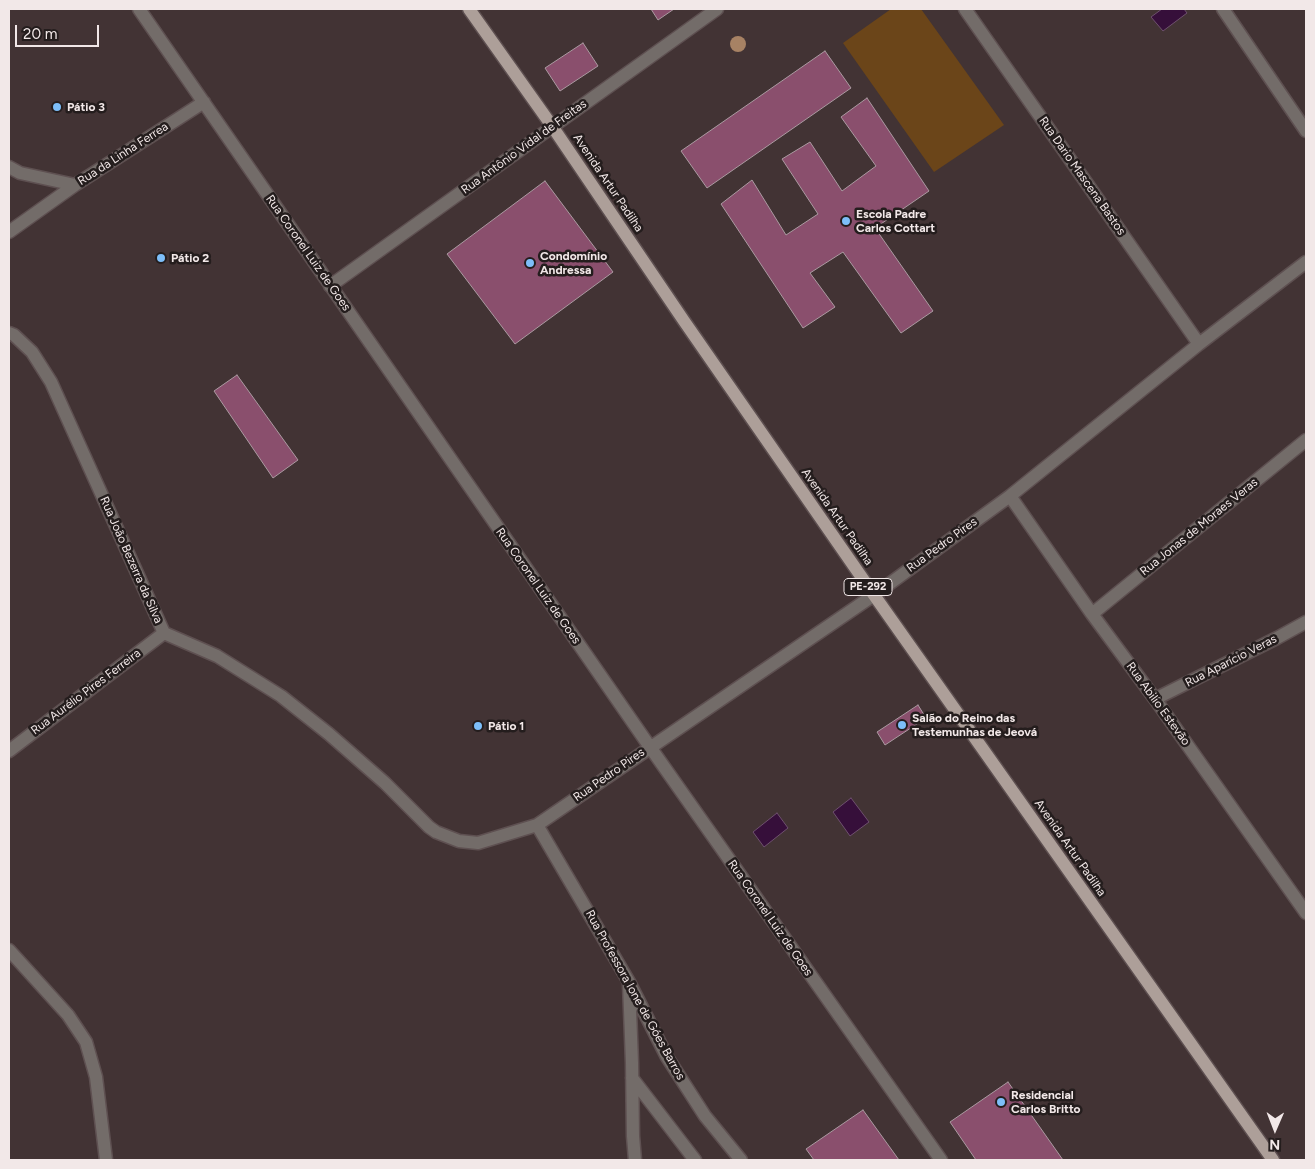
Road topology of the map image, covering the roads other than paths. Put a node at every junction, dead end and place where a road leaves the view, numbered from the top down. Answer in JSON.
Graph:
{"nodes":[{"id":1,"x":139,"y":9,"type":"edge"},
{"id":2,"x":470,"y":9,"type":"edge"},
{"id":3,"x":717,"y":9,"type":"edge"},
{"id":4,"x":965,"y":9,"type":"edge"},
{"id":5,"x":1223,"y":9,"type":"edge"},
{"id":6,"x":204,"y":102,"type":"junction"},
{"id":7,"x":552,"y":126,"type":"junction"},
{"id":8,"x":1306,"y":131,"type":"edge"},
{"id":9,"x":9,"y":167,"type":"edge"},
{"id":10,"x":75,"y":185,"type":"junction"},
{"id":11,"x":9,"y":232,"type":"edge"},
{"id":12,"x":1306,"y":262,"type":"edge"},
{"id":13,"x":330,"y":286,"type":"junction"},
{"id":14,"x":9,"y":333,"type":"edge"},
{"id":15,"x":1199,"y":344,"type":"junction"},
{"id":16,"x":1306,"y":440,"type":"edge"},
{"id":17,"x":1010,"y":496,"type":"junction"},
{"id":18,"x":874,"y":595,"type":"junction"},
{"id":19,"x":1092,"y":614,"type":"junction"},
{"id":20,"x":1306,"y":622,"type":"edge"},
{"id":21,"x":164,"y":633,"type":"junction"},
{"id":22,"x":1155,"y":699,"type":"junction"},
{"id":23,"x":650,"y":747,"type":"junction"},
{"id":24,"x":9,"y":751,"type":"edge"},
{"id":25,"x":538,"y":824,"type":"junction"},
{"id":26,"x":1302,"y":898,"type":"edge"},
{"id":27,"x":1306,"y":913,"type":"edge"},
{"id":28,"x":9,"y":950,"type":"edge"},
{"id":29,"x":629,"y":982,"type":"junction"},
{"id":30,"x":632,"y":1078,"type":"junction"},
{"id":31,"x":106,"y":1160,"type":"edge"},
{"id":32,"x":635,"y":1160,"type":"edge"},
{"id":33,"x":695,"y":1160,"type":"edge"},
{"id":34,"x":741,"y":1160,"type":"edge"},
{"id":35,"x":941,"y":1160,"type":"edge"},
{"id":36,"x":1273,"y":1160,"type":"edge"}],
"edges":[{"from":1,"to":6,"type":"street","name":"Rua Coronel Luiz de Goes"},
{"from":2,"to":7,"type":"main road","name":"Avenida Artur Padilha","number":"PE-292"},
{"from":3,"to":7,"type":"street","name":"Rua Antônio Vidal de Freitas"},
{"from":4,"to":15,"type":"street","name":"Rua Dario Mascena Bastos"},
{"from":5,"to":8,"type":"street"},
{"from":6,"to":10,"type":"street","name":"Rua da Linha Ferrea"},
{"from":6,"to":13,"type":"street","name":"Rua Coronel Luiz de Goes"},
{"from":7,"to":13,"type":"street","name":"Rua Antônio Vidal de Freitas"},
{"from":7,"to":18,"type":"main road","name":"Avenida Artur Padilha","number":"PE-292"},
{"from":9,"to":10,"type":"street","name":"Rua da Linha Ferrea"},
{"from":10,"to":11,"type":"street"},
{"from":12,"to":15,"type":"street","name":"Rua Pedro Pires"},
{"from":13,"to":23,"type":"street","name":"Rua Coronel Luiz de Goes"},
{"from":14,"to":21,"type":"street","name":"Rua João Bezerra da Silva"},
{"from":15,"to":17,"type":"street","name":"Rua Pedro Pires"},
{"from":16,"to":19,"type":"street","name":"Rua Jonas de Moraes Veras"},
{"from":17,"to":18,"type":"street","name":"Rua Pedro Pires"},
{"from":17,"to":19,"type":"street","name":"Rua Abilio Estevão"},
{"from":18,"to":23,"type":"street","name":"Rua Pedro Pires"},
{"from":18,"to":36,"type":"main road","name":"Avenida Artur Padilha","number":"PE-292"},
{"from":19,"to":22,"type":"street","name":"Rua Abilio Estevão"},
{"from":20,"to":22,"type":"street","name":"Rua Aparício Veras"},
{"from":21,"to":24,"type":"street","name":"Rua Aurélio Pires Ferreira"},
{"from":21,"to":25,"type":"street","name":"Rua João Bezerra da Silva"},
{"from":22,"to":26,"type":"street","name":"Rua Abilio Estevão"},
{"from":23,"to":25,"type":"street","name":"Rua Pedro Pires"},
{"from":23,"to":35,"type":"street","name":"Rua Coronel Luiz de Goes"},
{"from":25,"to":29,"type":"street","name":"Rua Professora Ione de Góes Barros"},
{"from":26,"to":27,"type":"street","name":"Rua Abilio Estevão"},
{"from":28,"to":31,"type":"street"},
{"from":29,"to":30,"type":"street"},
{"from":29,"to":34,"type":"street","name":"Rua Professora Ione de Góes Barros"},
{"from":30,"to":32,"type":"street"},
{"from":30,"to":33,"type":"street"}]}
